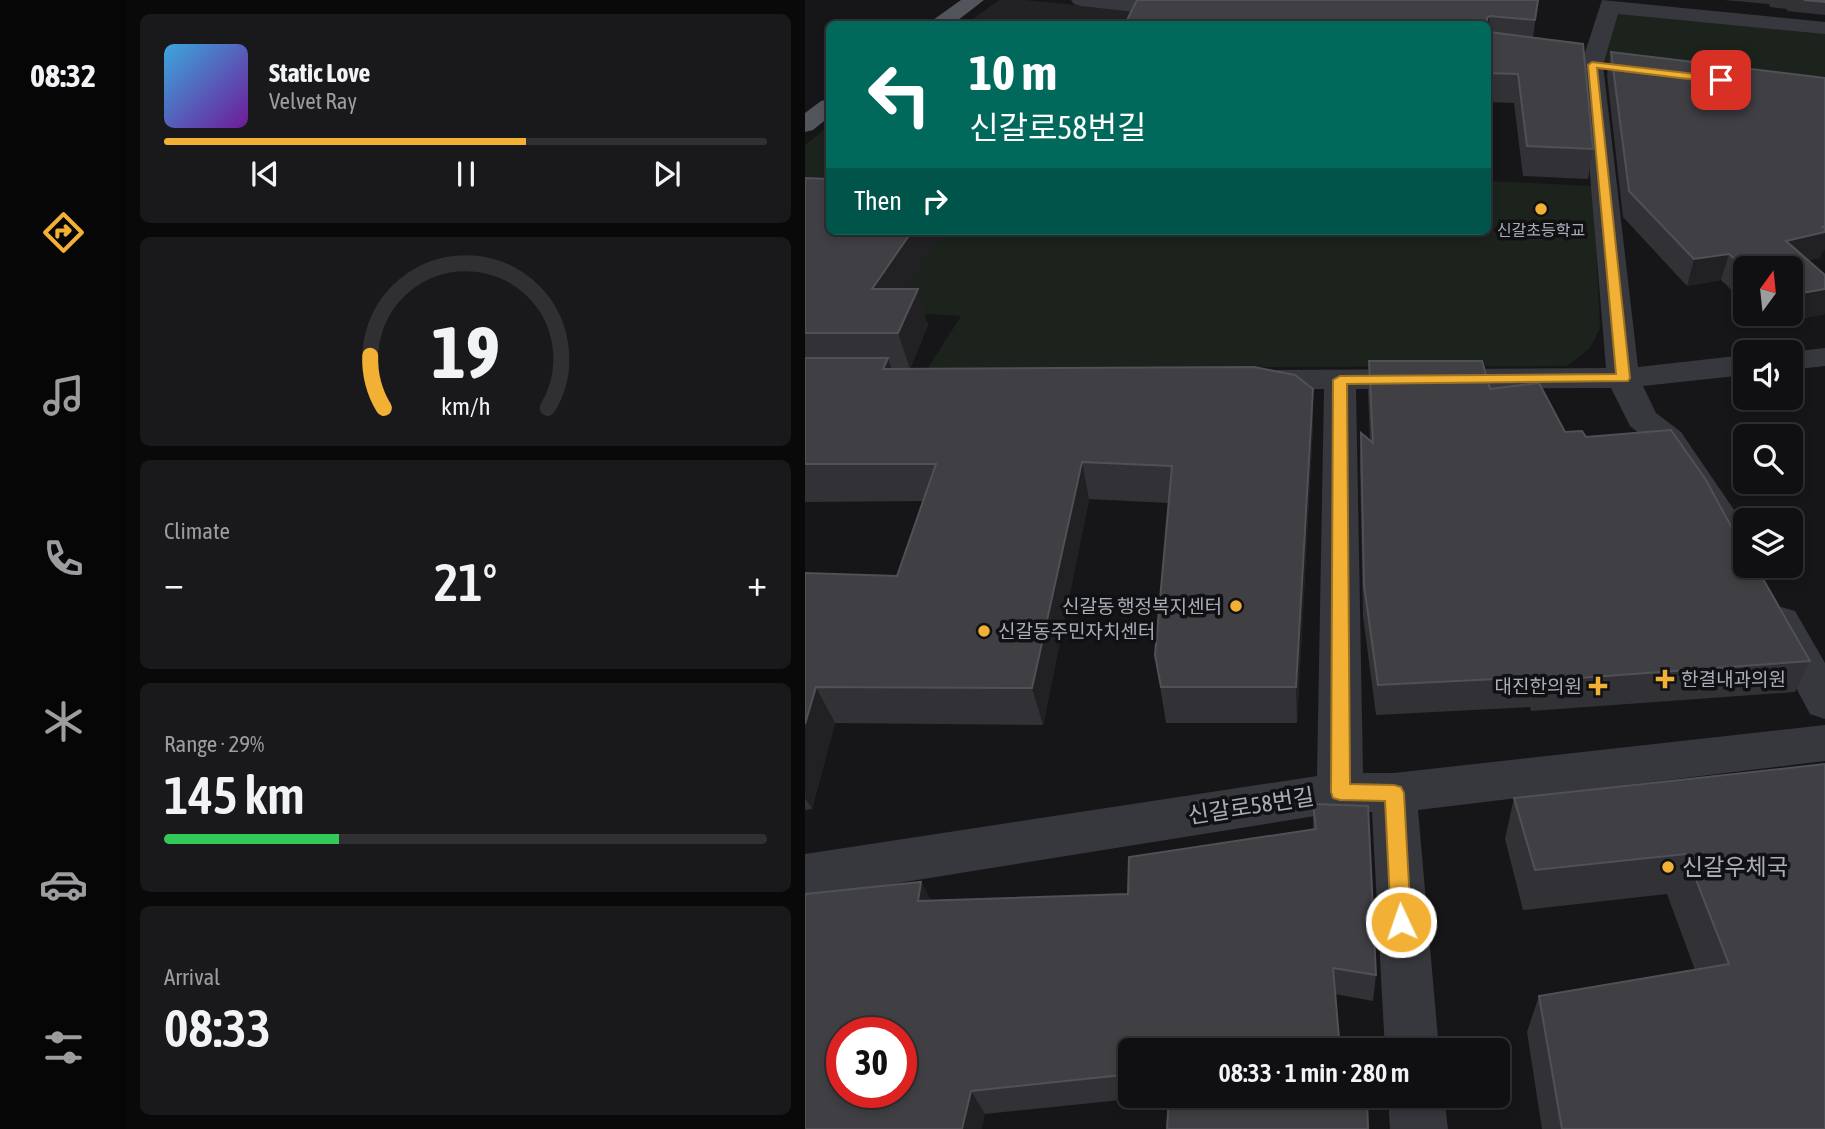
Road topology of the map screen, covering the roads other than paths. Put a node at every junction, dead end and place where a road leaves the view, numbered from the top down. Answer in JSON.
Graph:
{"nodes":[{"id":1,"x":974,"y":0,"type":"edge"},
{"id":2,"x":1081,"y":0,"type":"edge"},
{"id":3,"x":1271,"y":0,"type":"edge"},
{"id":4,"x":1611,"y":4,"type":"edge"},
{"id":5,"x":1257,"y":20,"type":"junction"},
{"id":6,"x":944,"y":21,"type":"edge"},
{"id":7,"x":1266,"y":21,"type":"edge"},
{"id":8,"x":1825,"y":28,"type":"edge"},
{"id":9,"x":1579,"y":63,"type":"junction"},
{"id":10,"x":1620,"y":68,"type":"edge"},
{"id":11,"x":826,"y":109,"type":"edge"},
{"id":12,"x":805,"y":125,"type":"edge"},
{"id":13,"x":1825,"y":357,"type":"edge"},
{"id":14,"x":1803,"y":359,"type":"edge"},
{"id":15,"x":1733,"y":366,"type":"edge"},
{"id":16,"x":1623,"y":378,"type":"junction"},
{"id":17,"x":1217,"y":380,"type":"edge"},
{"id":18,"x":1340,"y":380,"type":"junction"},
{"id":19,"x":1733,"y":538,"type":"edge"},
{"id":20,"x":1755,"y":578,"type":"edge"},
{"id":21,"x":1825,"y":702,"type":"edge"},
{"id":22,"x":1825,"y":743,"type":"edge"},
{"id":23,"x":1340,"y":792,"type":"junction"},
{"id":24,"x":1394,"y":793,"type":"junction"},
{"id":25,"x":805,"y":876,"type":"edge"},
{"id":26,"x":1411,"y":1038,"type":"edge"},
{"id":27,"x":1417,"y":1108,"type":"edge"},
{"id":28,"x":1419,"y":1129,"type":"edge"}],
"edges":[{"from":1,"to":6,"type":"main road"},
{"from":2,"to":5,"type":"street"},
{"from":3,"to":5,"type":"street"},
{"from":4,"to":8,"type":"street"},
{"from":4,"to":9,"type":"street"},
{"from":5,"to":7,"type":"street"},
{"from":9,"to":10,"type":"street"},
{"from":9,"to":16,"type":"street"},
{"from":11,"to":12,"type":"main road"},
{"from":13,"to":14,"type":"street"},
{"from":15,"to":16,"type":"street"},
{"from":16,"to":18,"type":"street"},
{"from":16,"to":19,"type":"street"},
{"from":17,"to":18,"type":"street"},
{"from":18,"to":23,"type":"street"},
{"from":20,"to":21,"type":"street"},
{"from":22,"to":24,"type":"street","name":"신갈로58번길"},
{"from":23,"to":24,"type":"street","name":"신갈로58번길"},
{"from":23,"to":25,"type":"street","name":"신갈로58번길"},
{"from":24,"to":26,"type":"street"},
{"from":27,"to":28,"type":"street"}]}
